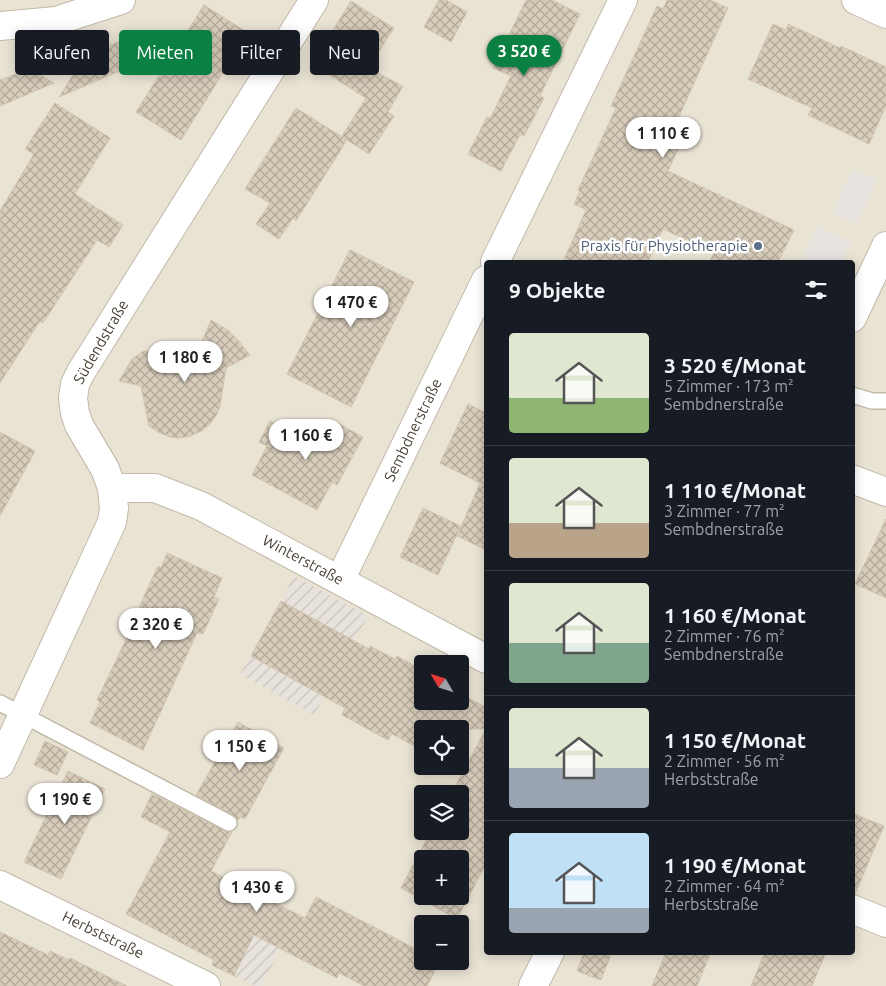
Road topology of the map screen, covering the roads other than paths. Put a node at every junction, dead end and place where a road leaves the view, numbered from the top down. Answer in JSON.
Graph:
{"nodes":[{"id":1,"x":121,"y":0,"type":"edge"},
{"id":2,"x":314,"y":0,"type":"edge"},
{"id":3,"x":622,"y":0,"type":"edge"},
{"id":4,"x":856,"y":0,"type":"edge"},
{"id":5,"x":886,"y":14,"type":"edge"},
{"id":6,"x":0,"y":26,"type":"edge"},
{"id":7,"x":886,"y":246,"type":"edge"},
{"id":8,"x":496,"y":260,"type":"edge"},
{"id":9,"x":484,"y":284,"type":"edge"},
{"id":10,"x":855,"y":312,"type":"edge"},
{"id":11,"x":855,"y":396,"type":"edge"},
{"id":12,"x":886,"y":401,"type":"edge"},
{"id":13,"x":855,"y":480,"type":"edge"},
{"id":14,"x":112,"y":488,"type":"junction"},
{"id":15,"x":886,"y":492,"type":"edge"},
{"id":16,"x":340,"y":580,"type":"junction"},
{"id":17,"x":484,"y":658,"type":"edge"},
{"id":18,"x":12,"y":709,"type":"edge"},
{"id":19,"x":0,"y":764,"type":"edge"},
{"id":20,"x":229,"y":823,"type":"dead end"},
{"id":21,"x":0,"y":885,"type":"edge"},
{"id":22,"x":855,"y":910,"type":"edge"},
{"id":23,"x":886,"y":922,"type":"edge"},
{"id":24,"x":548,"y":955,"type":"edge"},
{"id":25,"x":206,"y":986,"type":"edge"},
{"id":26,"x":533,"y":986,"type":"edge"}],
"edges":[{"from":1,"to":6,"type":"street"},
{"from":2,"to":14,"type":"street","name":"Südendstraße"},
{"from":3,"to":8,"type":"street"},
{"from":4,"to":5,"type":"street"},
{"from":7,"to":10,"type":"street"},
{"from":9,"to":16,"type":"street","name":"Sembdnerstraße"},
{"from":11,"to":12,"type":"lane"},
{"from":13,"to":15,"type":"street"},
{"from":14,"to":16,"type":"street","name":"Winterstraße"},
{"from":14,"to":18,"type":"street","name":"Südendstraße"},
{"from":16,"to":17,"type":"street","name":"Winterstraße"},
{"from":18,"to":19,"type":"street","name":"Südendstraße"},
{"from":18,"to":20,"type":"lane"},
{"from":21,"to":25,"type":"street","name":"Herbststraße"},
{"from":22,"to":23,"type":"street"},
{"from":24,"to":26,"type":"street"}]}
